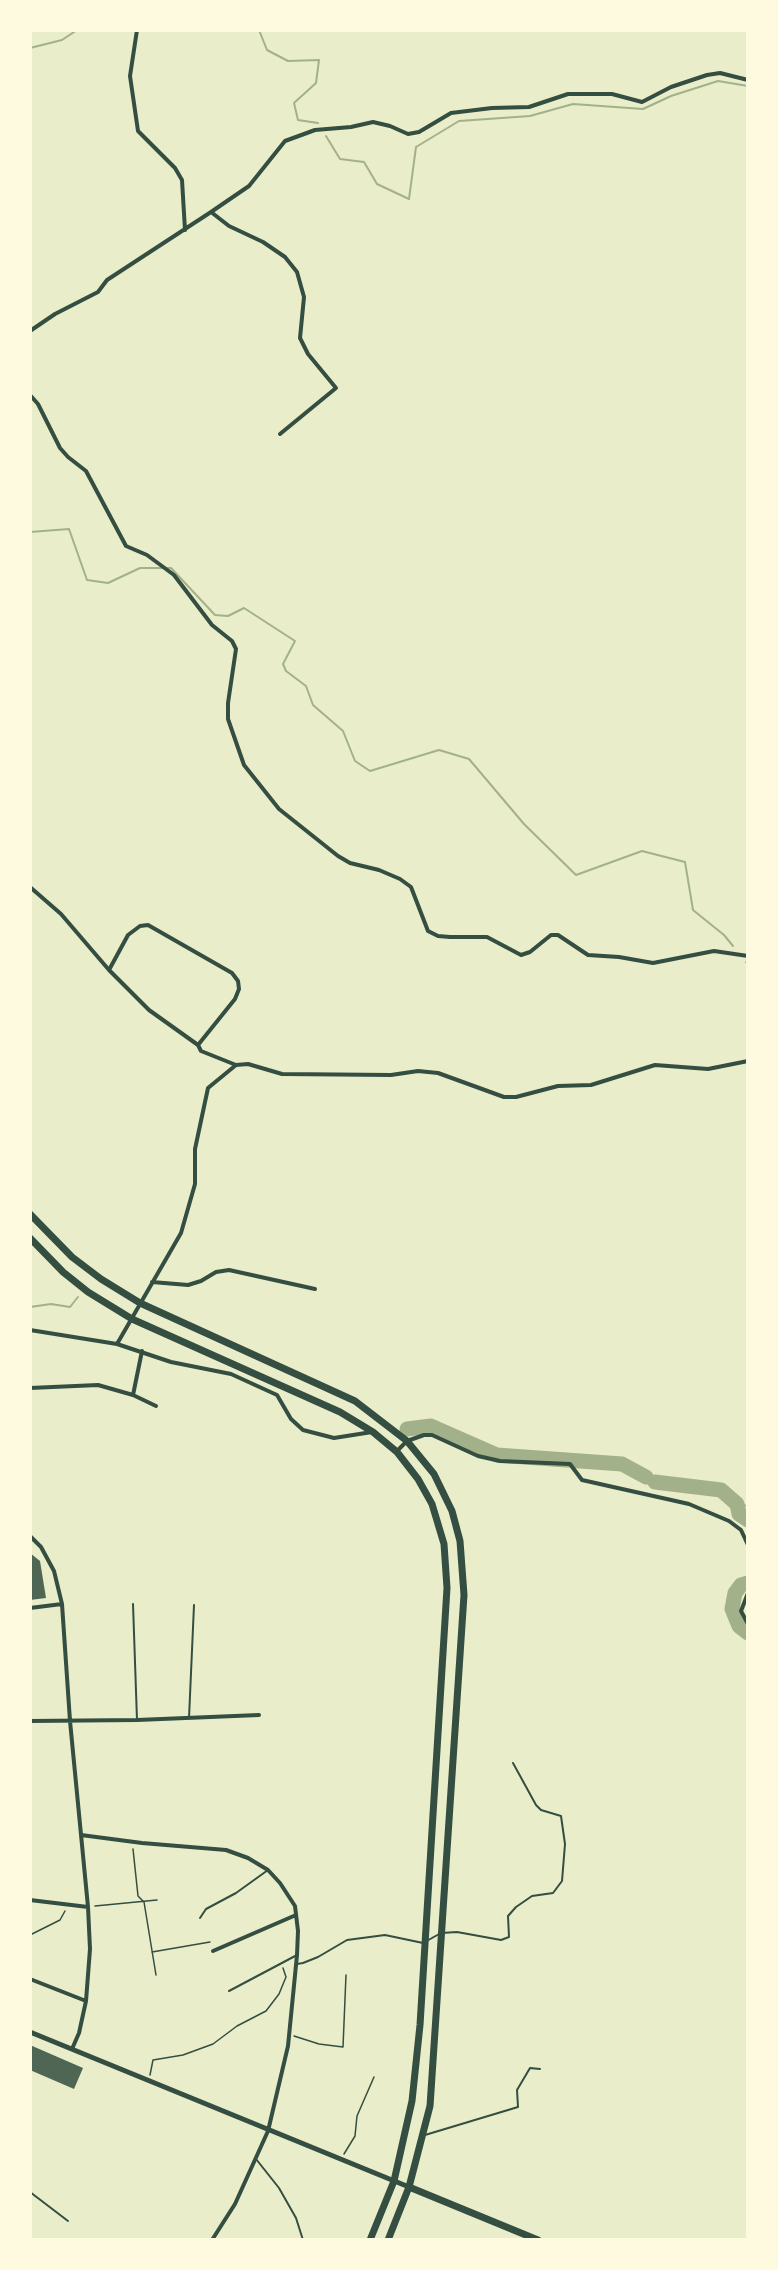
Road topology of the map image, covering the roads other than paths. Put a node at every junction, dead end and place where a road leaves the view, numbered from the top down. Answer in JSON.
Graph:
{"nodes":[{"id":1,"x":137,"y":30,"type":"edge"},
{"id":2,"x":748,"y":80,"type":"edge"},
{"id":3,"x":212,"y":212,"type":"junction"},
{"id":4,"x":185,"y":230,"type":"junction"},
{"id":5,"x":30,"y":332,"type":"edge"},
{"id":6,"x":30,"y":395,"type":"edge"},
{"id":7,"x":280,"y":434,"type":"dead end"},
{"id":8,"x":30,"y":887,"type":"edge"},
{"id":9,"x":748,"y":956,"type":"edge"},
{"id":10,"x":109,"y":970,"type":"junction"},
{"id":11,"x":198,"y":1046,"type":"junction"},
{"id":12,"x":748,"y":1061,"type":"edge"},
{"id":13,"x":236,"y":1065,"type":"junction"},
{"id":14,"x":30,"y":1214,"type":"edge"},
{"id":15,"x":30,"y":1238,"type":"edge"},
{"id":16,"x":152,"y":1282,"type":"junction"},
{"id":17,"x":315,"y":1289,"type":"dead end"},
{"id":18,"x":140,"y":1304,"type":"junction"},
{"id":19,"x":132,"y":1318,"type":"junction"},
{"id":20,"x":30,"y":1330,"type":"edge"},
{"id":21,"x":117,"y":1344,"type":"junction"},
{"id":22,"x":142,"y":1351,"type":"junction"},
{"id":23,"x":30,"y":1388,"type":"edge"},
{"id":24,"x":133,"y":1395,"type":"junction"},
{"id":25,"x":156,"y":1406,"type":"dead end"},
{"id":26,"x":373,"y":1432,"type":"junction"},
{"id":27,"x":407,"y":1441,"type":"junction"},
{"id":28,"x":397,"y":1452,"type":"junction"},
{"id":29,"x":30,"y":1536,"type":"edge"},
{"id":30,"x":748,"y":1545,"type":"edge"},
{"id":31,"x":748,"y":1593,"type":"edge"},
{"id":32,"x":62,"y":1604,"type":"junction"},
{"id":33,"x":133,"y":1604,"type":"dead end"},
{"id":34,"x":194,"y":1605,"type":"dead end"},
{"id":35,"x":30,"y":1608,"type":"edge"},
{"id":36,"x":748,"y":1624,"type":"edge"},
{"id":37,"x":259,"y":1715,"type":"dead end"},
{"id":38,"x":189,"y":1718,"type":"junction"},
{"id":39,"x":70,"y":1720,"type":"junction"},
{"id":40,"x":137,"y":1720,"type":"junction"},
{"id":41,"x":30,"y":1721,"type":"edge"},
{"id":42,"x":513,"y":1763,"type":"dead end"},
{"id":43,"x":81,"y":1835,"type":"junction"},
{"id":44,"x":268,"y":1870,"type":"junction"},
{"id":45,"x":30,"y":1900,"type":"edge"},
{"id":46,"x":88,"y":1907,"type":"junction"},
{"id":47,"x":296,"y":1915,"type":"junction"},
{"id":48,"x":200,"y":1918,"type":"dead end"},
{"id":49,"x":441,"y":1933,"type":"junction"},
{"id":50,"x":423,"y":1943,"type":"junction"},
{"id":51,"x":213,"y":1951,"type":"dead end"},
{"id":52,"x":297,"y":1955,"type":"junction"},
{"id":53,"x":297,"y":1964,"type":"junction"},
{"id":54,"x":30,"y":1979,"type":"edge"},
{"id":55,"x":229,"y":1991,"type":"dead end"},
{"id":56,"x":86,"y":2001,"type":"junction"},
{"id":57,"x":30,"y":2032,"type":"edge"},
{"id":58,"x":72,"y":2049,"type":"junction"},
{"id":59,"x":540,"y":2069,"type":"dead end"},
{"id":60,"x":268,"y":2130,"type":"junction"},
{"id":61,"x":422,"y":2136,"type":"junction"},
{"id":62,"x":256,"y":2159,"type":"junction"},
{"id":63,"x":394,"y":2181,"type":"junction"},
{"id":64,"x":410,"y":2187,"type":"junction"},
{"id":65,"x":30,"y":2192,"type":"edge"},
{"id":66,"x":68,"y":2221,"type":"dead end"},
{"id":67,"x":212,"y":2240,"type":"edge"},
{"id":68,"x":303,"y":2240,"type":"edge"},
{"id":69,"x":370,"y":2240,"type":"edge"},
{"id":70,"x":388,"y":2240,"type":"edge"},
{"id":71,"x":538,"y":2240,"type":"edge"}],
"edges":[{"from":1,"to":4,"type":"street"},
{"from":2,"to":3,"type":"street"},
{"from":3,"to":4,"type":"street"},
{"from":3,"to":7,"type":"street"},
{"from":4,"to":5,"type":"street"},
{"from":6,"to":9,"type":"street"},
{"from":8,"to":10,"type":"street"},
{"from":10,"to":11,"type":"street"},
{"from":10,"to":11,"type":"street"},
{"from":11,"to":13,"type":"street"},
{"from":12,"to":13,"type":"street"},
{"from":13,"to":16,"type":"street"},
{"from":14,"to":18,"type":"main road"},
{"from":15,"to":19,"type":"main road"},
{"from":16,"to":17,"type":"street"},
{"from":16,"to":18,"type":"street"},
{"from":18,"to":19,"type":"street"},
{"from":18,"to":27,"type":"main road"},
{"from":19,"to":21,"type":"street"},
{"from":19,"to":26,"type":"main road"},
{"from":20,"to":21,"type":"street"},
{"from":21,"to":22,"type":"street"},
{"from":22,"to":24,"type":"street"},
{"from":22,"to":26,"type":"street"},
{"from":23,"to":24,"type":"street"},
{"from":24,"to":25,"type":"street"},
{"from":26,"to":28,"type":"main road"},
{"from":27,"to":28,"type":"street"},
{"from":27,"to":30,"type":"street"},
{"from":27,"to":49,"type":"main road"},
{"from":28,"to":50,"type":"main road"},
{"from":29,"to":32,"type":"street"},
{"from":31,"to":36,"type":"street"},
{"from":32,"to":35,"type":"street"},
{"from":32,"to":39,"type":"street"},
{"from":33,"to":40,"type":"lane"},
{"from":34,"to":38,"type":"lane"},
{"from":37,"to":38,"type":"street"},
{"from":38,"to":40,"type":"street"},
{"from":39,"to":40,"type":"street"},
{"from":39,"to":41,"type":"street"},
{"from":39,"to":43,"type":"street"},
{"from":42,"to":49,"type":"lane"},
{"from":43,"to":44,"type":"street"},
{"from":43,"to":46,"type":"street"},
{"from":44,"to":47,"type":"street"},
{"from":44,"to":48,"type":"lane"},
{"from":45,"to":46,"type":"street"},
{"from":46,"to":56,"type":"street"},
{"from":47,"to":51,"type":"street"},
{"from":47,"to":52,"type":"street"},
{"from":49,"to":50,"type":"lane"},
{"from":49,"to":61,"type":"main road"},
{"from":50,"to":53,"type":"lane"},
{"from":50,"to":63,"type":"main road"},
{"from":52,"to":53,"type":"street"},
{"from":52,"to":55,"type":"lane"},
{"from":53,"to":60,"type":"street"},
{"from":54,"to":56,"type":"street"},
{"from":56,"to":58,"type":"street"},
{"from":57,"to":58,"type":"street"},
{"from":58,"to":60,"type":"street"},
{"from":59,"to":61,"type":"lane"},
{"from":60,"to":62,"type":"street"},
{"from":60,"to":63,"type":"street"},
{"from":61,"to":64,"type":"main road"},
{"from":62,"to":67,"type":"street"},
{"from":62,"to":68,"type":"lane"},
{"from":63,"to":64,"type":"street"},
{"from":63,"to":69,"type":"main road"},
{"from":64,"to":70,"type":"main road"},
{"from":64,"to":71,"type":"main road"},
{"from":65,"to":66,"type":"lane"}]}
